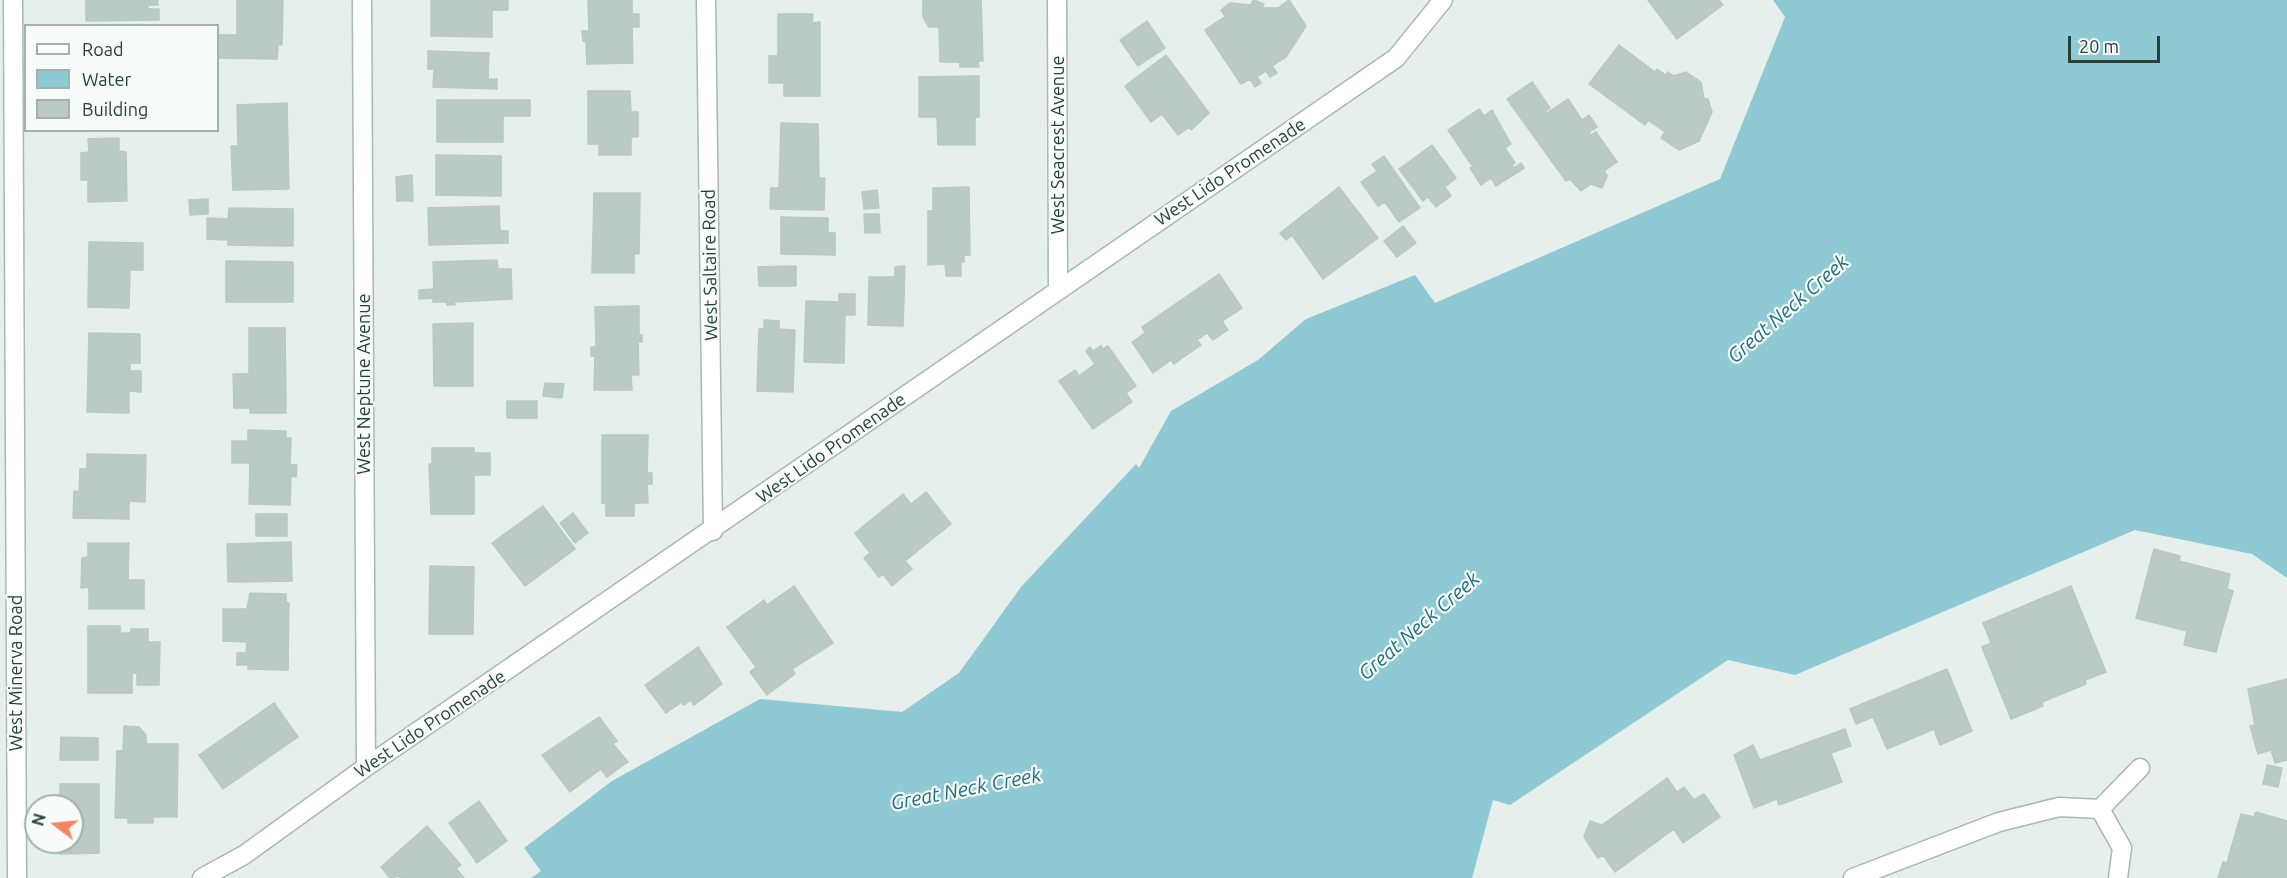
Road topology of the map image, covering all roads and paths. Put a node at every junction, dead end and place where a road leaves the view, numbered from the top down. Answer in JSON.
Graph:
{"nodes":[{"id":1,"x":13,"y":0,"type":"edge"},
{"id":2,"x":362,"y":0,"type":"edge"},
{"id":3,"x":706,"y":0,"type":"edge"},
{"id":4,"x":1058,"y":0,"type":"edge"},
{"id":5,"x":1443,"y":0,"type":"edge"},
{"id":6,"x":1058,"y":290,"type":"junction"},
{"id":7,"x":713,"y":531,"type":"junction"},
{"id":8,"x":366,"y":767,"type":"junction"},
{"id":9,"x":2140,"y":768,"type":"dead end"},
{"id":10,"x":2100,"y":809,"type":"junction"},
{"id":11,"x":17,"y":878,"type":"edge"},
{"id":12,"x":202,"y":878,"type":"edge"},
{"id":13,"x":1853,"y":878,"type":"edge"},
{"id":14,"x":2118,"y":878,"type":"edge"}],
"edges":[{"from":1,"to":11,"type":"street","name":"West Minerva Road"},
{"from":2,"to":8,"type":"street","name":"West Neptune Avenue"},
{"from":3,"to":7,"type":"street","name":"West Saltaire Road"},
{"from":4,"to":6,"type":"street","name":"West Seacrest Avenue"},
{"from":5,"to":6,"type":"street","name":"West Lido Promenade"},
{"from":6,"to":7,"type":"street","name":"West Lido Promenade"},
{"from":7,"to":8,"type":"street","name":"West Lido Promenade"},
{"from":8,"to":12,"type":"street","name":"West Lido Promenade"},
{"from":9,"to":10,"type":"street"},
{"from":10,"to":13,"type":"street"},
{"from":10,"to":14,"type":"street"}]}
